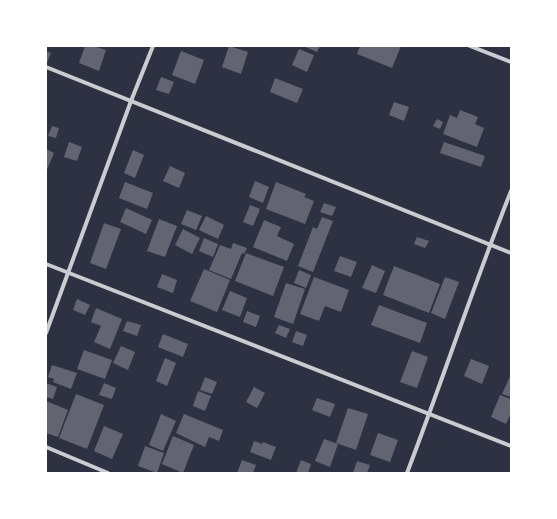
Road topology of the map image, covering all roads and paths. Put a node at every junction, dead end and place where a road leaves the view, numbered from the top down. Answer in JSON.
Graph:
{"nodes":[{"id":1,"x":153,"y":46,"type":"edge"},
{"id":2,"x":470,"y":46,"type":"edge"},
{"id":3,"x":511,"y":62,"type":"edge"},
{"id":4,"x":46,"y":67,"type":"edge"},
{"id":5,"x":131,"y":101,"type":"junction"},
{"id":6,"x":511,"y":191,"type":"edge"},
{"id":7,"x":489,"y":244,"type":"junction"},
{"id":8,"x":511,"y":253,"type":"edge"},
{"id":9,"x":46,"y":264,"type":"edge"},
{"id":10,"x":69,"y":273,"type":"junction"},
{"id":11,"x":46,"y":333,"type":"edge"},
{"id":12,"x":430,"y":414,"type":"junction"},
{"id":13,"x":511,"y":446,"type":"edge"},
{"id":14,"x":46,"y":447,"type":"edge"},
{"id":15,"x":108,"y":473,"type":"edge"},
{"id":16,"x":407,"y":473,"type":"edge"}],
"edges":[{"from":1,"to":5,"type":"street"},
{"from":2,"to":3,"type":"street"},
{"from":4,"to":5,"type":"street"},
{"from":5,"to":7,"type":"street"},
{"from":5,"to":10,"type":"street"},
{"from":6,"to":7,"type":"street"},
{"from":7,"to":8,"type":"street"},
{"from":7,"to":12,"type":"street"},
{"from":9,"to":10,"type":"street"},
{"from":10,"to":11,"type":"street"},
{"from":10,"to":12,"type":"street"},
{"from":12,"to":13,"type":"street"},
{"from":12,"to":16,"type":"street"},
{"from":14,"to":15,"type":"street"}]}
